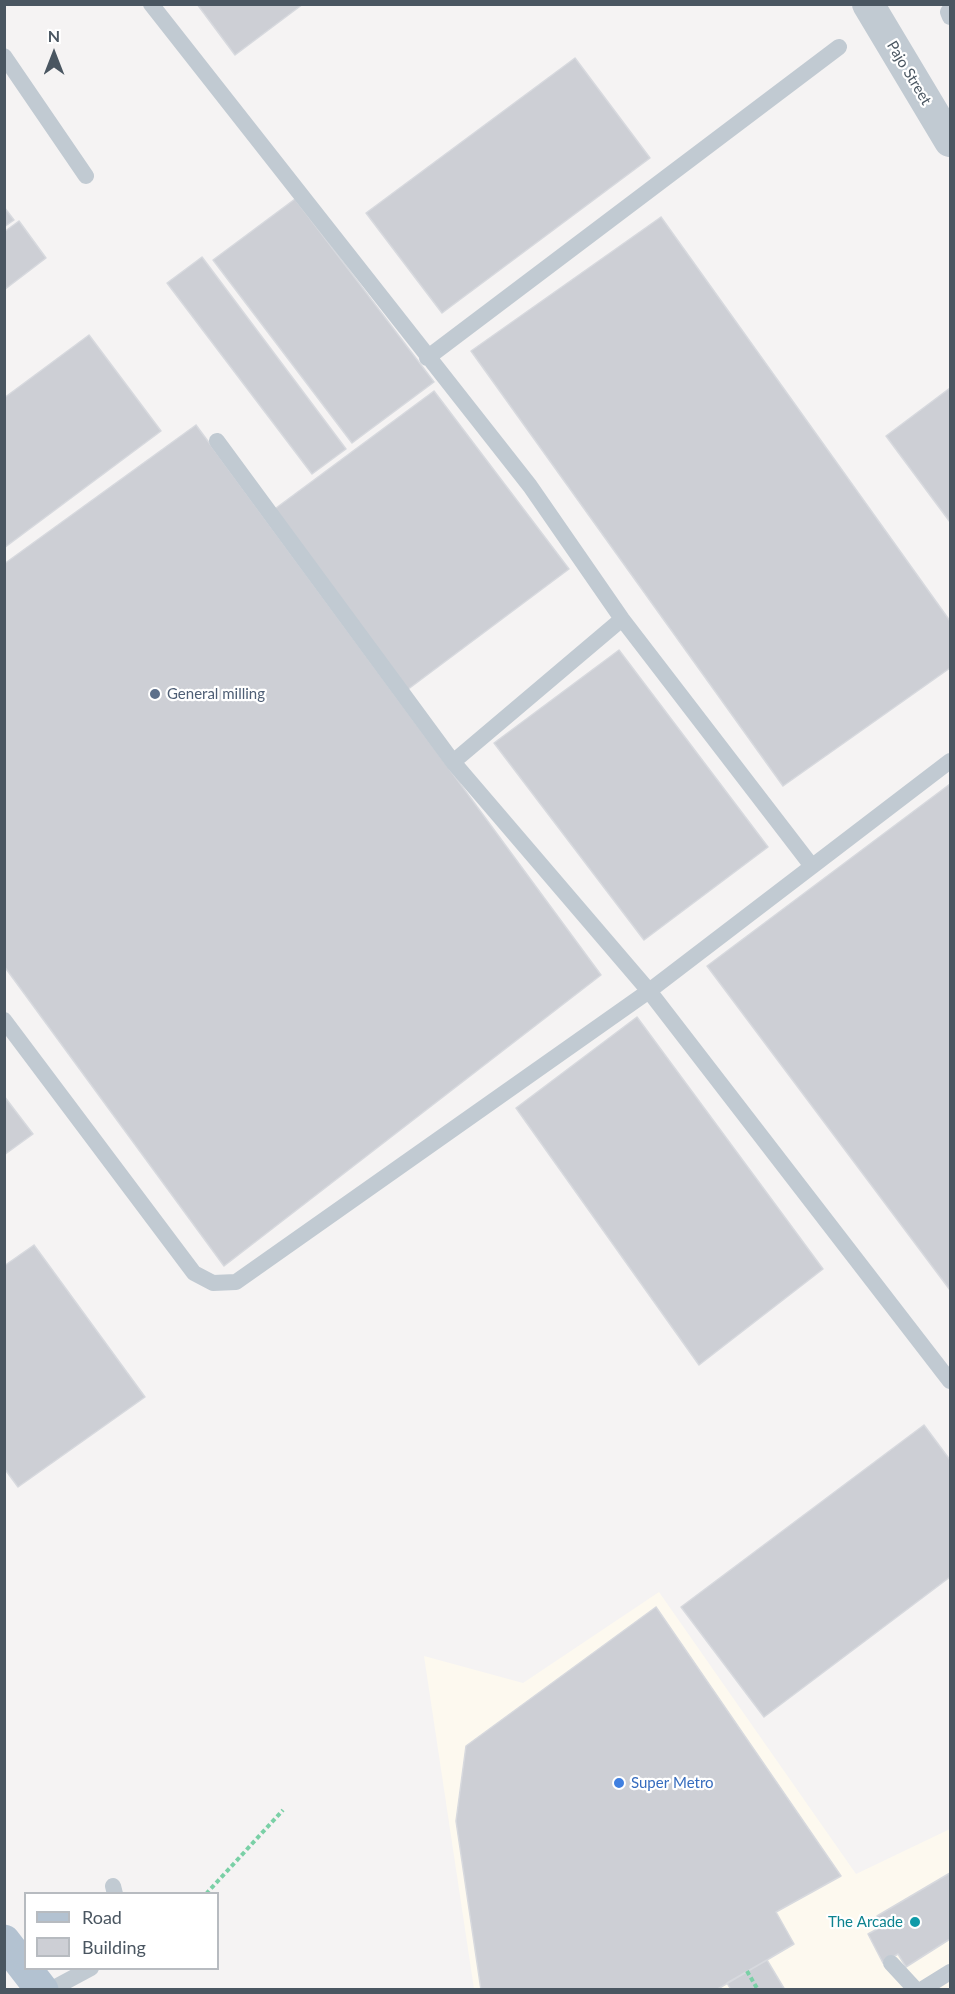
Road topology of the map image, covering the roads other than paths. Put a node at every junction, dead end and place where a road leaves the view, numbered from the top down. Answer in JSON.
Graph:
{"nodes":[{"id":1,"x":151,"y":4,"type":"edge"},
{"id":2,"x":868,"y":4,"type":"edge"},
{"id":3,"x":951,"y":11,"type":"edge"},
{"id":4,"x":951,"y":17,"type":"edge"},
{"id":5,"x":839,"y":47,"type":"dead end"},
{"id":6,"x":4,"y":56,"type":"edge"},
{"id":7,"x":951,"y":141,"type":"edge"},
{"id":8,"x":86,"y":176,"type":"dead end"},
{"id":9,"x":427,"y":358,"type":"junction"},
{"id":10,"x":217,"y":441,"type":"dead end"},
{"id":11,"x":622,"y":619,"type":"junction"},
{"id":12,"x":951,"y":760,"type":"edge"},
{"id":13,"x":453,"y":762,"type":"junction"},
{"id":14,"x":811,"y":865,"type":"junction"},
{"id":15,"x":649,"y":991,"type":"junction"},
{"id":16,"x":4,"y":1020,"type":"edge"},
{"id":17,"x":951,"y":1381,"type":"edge"},
{"id":18,"x":10,"y":1958,"type":"edge"},
{"id":19,"x":891,"y":1963,"type":"dead end"},
{"id":20,"x":87,"y":1970,"type":"edge"},
{"id":21,"x":951,"y":1972,"type":"edge"},
{"id":22,"x":42,"y":1989,"type":"edge"},
{"id":23,"x":50,"y":1989,"type":"edge"},
{"id":24,"x":916,"y":1989,"type":"edge"},
{"id":25,"x":921,"y":1989,"type":"edge"}],
"edges":[{"from":1,"to":9,"type":"lane"},
{"from":2,"to":7,"type":"street","name":"Pajo Street"},
{"from":3,"to":4,"type":"lane"},
{"from":5,"to":9,"type":"lane"},
{"from":6,"to":8,"type":"lane"},
{"from":9,"to":11,"type":"lane"},
{"from":10,"to":13,"type":"lane"},
{"from":11,"to":13,"type":"lane"},
{"from":11,"to":14,"type":"lane"},
{"from":12,"to":14,"type":"lane"},
{"from":13,"to":15,"type":"lane"},
{"from":14,"to":15,"type":"lane"},
{"from":15,"to":16,"type":"lane"},
{"from":15,"to":17,"type":"lane"},
{"from":18,"to":22,"type":"main road"},
{"from":19,"to":24,"type":"lane"},
{"from":20,"to":23,"type":"lane"},
{"from":21,"to":25,"type":"lane"}]}
